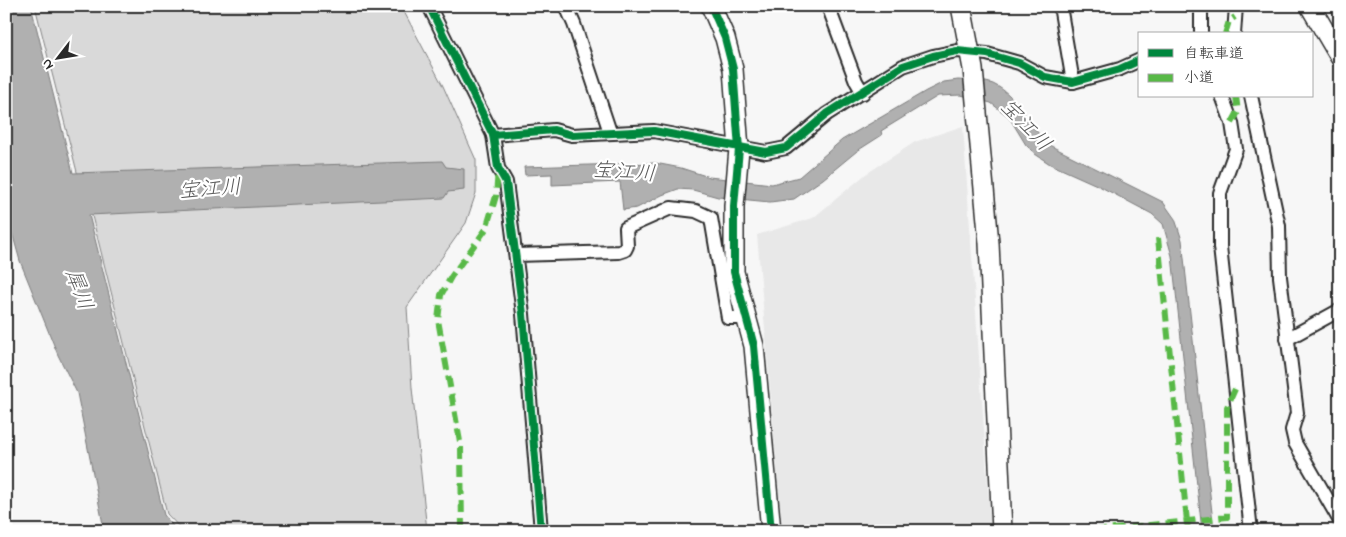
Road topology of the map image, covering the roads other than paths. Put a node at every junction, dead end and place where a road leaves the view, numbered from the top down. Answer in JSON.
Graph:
{"nodes":[{"id":1,"x":429,"y":6,"type":"edge"},
{"id":2,"x":566,"y":6,"type":"edge"},
{"id":3,"x":711,"y":6,"type":"edge"},
{"id":4,"x":828,"y":6,"type":"edge"},
{"id":5,"x":961,"y":6,"type":"edge"},
{"id":6,"x":1060,"y":6,"type":"edge"},
{"id":7,"x":1201,"y":6,"type":"edge"},
{"id":8,"x":1236,"y":6,"type":"edge"},
{"id":9,"x":1310,"y":6,"type":"edge"},
{"id":10,"x":1201,"y":32,"type":"edge"},
{"id":11,"x":1234,"y":32,"type":"edge"},
{"id":12,"x":1340,"y":56,"type":"edge"},
{"id":13,"x":971,"y":60,"type":"junction"},
{"id":14,"x":1138,"y":61,"type":"edge"},
{"id":15,"x":1073,"y":82,"type":"junction"},
{"id":16,"x":863,"y":93,"type":"junction"},
{"id":17,"x":1223,"y":98,"type":"edge"},
{"id":18,"x":1251,"y":98,"type":"edge"},
{"id":19,"x":610,"y":132,"type":"junction"},
{"id":20,"x":493,"y":134,"type":"junction"},
{"id":21,"x":738,"y":154,"type":"junction"},
{"id":22,"x":516,"y":255,"type":"junction"},
{"id":23,"x":1340,"y":310,"type":"edge"},
{"id":24,"x":747,"y":318,"type":"junction"},
{"id":25,"x":1287,"y":339,"type":"junction"},
{"id":26,"x":1340,"y":521,"type":"edge"},
{"id":27,"x":541,"y":531,"type":"edge"},
{"id":28,"x":771,"y":531,"type":"edge"},
{"id":29,"x":1002,"y":531,"type":"edge"},
{"id":30,"x":1250,"y":531,"type":"edge"}],
"edges":[{"from":1,"to":20,"type":"street"},
{"from":2,"to":19,"type":"street"},
{"from":3,"to":21,"type":"street"},
{"from":4,"to":16,"type":"street"},
{"from":5,"to":13,"type":"street"},
{"from":6,"to":15,"type":"street"},
{"from":7,"to":10,"type":"street"},
{"from":8,"to":11,"type":"street"},
{"from":9,"to":12,"type":"street"},
{"from":13,"to":15,"type":"street"},
{"from":13,"to":16,"type":"street"},
{"from":13,"to":29,"type":"street"},
{"from":14,"to":15,"type":"street"},
{"from":16,"to":21,"type":"street"},
{"from":17,"to":30,"type":"street"},
{"from":18,"to":25,"type":"street"},
{"from":19,"to":20,"type":"street"},
{"from":19,"to":21,"type":"street"},
{"from":20,"to":22,"type":"street"},
{"from":21,"to":24,"type":"street"},
{"from":22,"to":24,"type":"street"},
{"from":22,"to":27,"type":"street"},
{"from":23,"to":25,"type":"street"},
{"from":24,"to":28,"type":"street"},
{"from":25,"to":26,"type":"street"}]}
